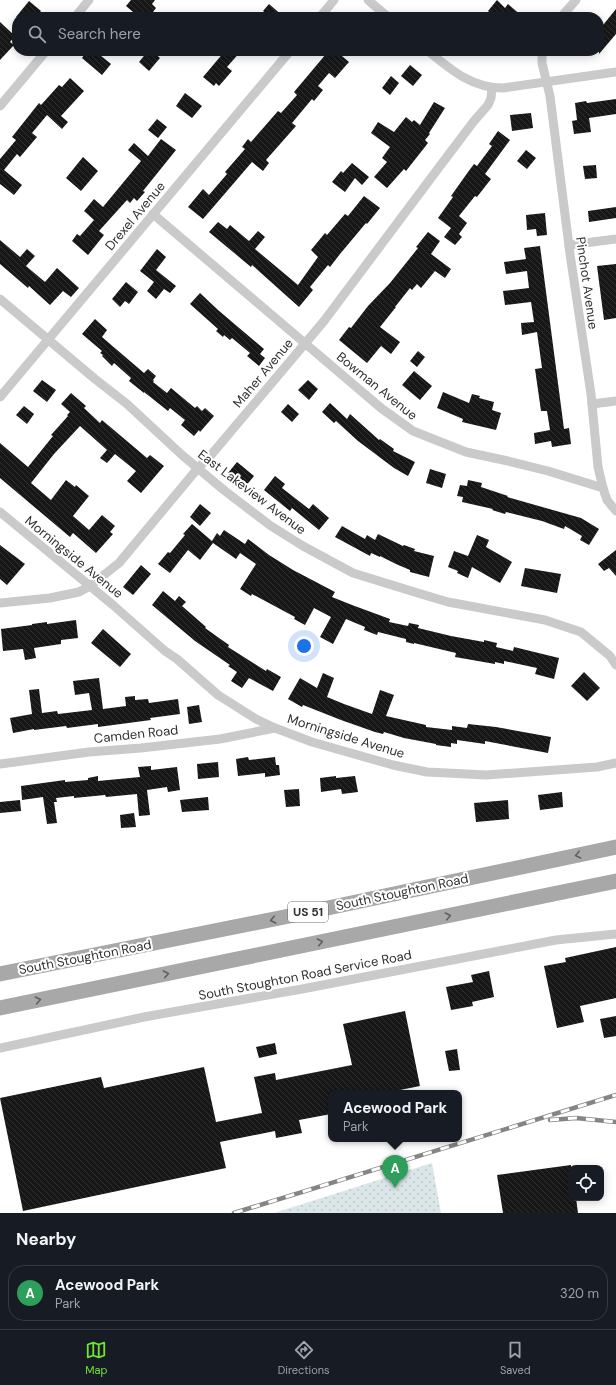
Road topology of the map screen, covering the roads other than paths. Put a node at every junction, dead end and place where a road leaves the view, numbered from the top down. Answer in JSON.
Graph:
{"nodes":[{"id":1,"x":89,"y":0,"type":"edge"},
{"id":2,"x":334,"y":0,"type":"edge"},
{"id":3,"x":368,"y":0,"type":"edge"},
{"id":4,"x":576,"y":0,"type":"edge"},
{"id":5,"x":79,"y":12,"type":"edge"},
{"id":6,"x":324,"y":12,"type":"edge"},
{"id":7,"x":382,"y":12,"type":"edge"},
{"id":8,"x":565,"y":12,"type":"edge"},
{"id":9,"x":42,"y":56,"type":"edge"},
{"id":10,"x":286,"y":56,"type":"edge"},
{"id":11,"x":434,"y":56,"type":"edge"},
{"id":12,"x":542,"y":56,"type":"edge"},
{"id":13,"x":616,"y":72,"type":"edge"},
{"id":14,"x":547,"y":81,"type":"junction"},
{"id":15,"x":492,"y":88,"type":"junction"},
{"id":16,"x":0,"y":106,"type":"edge"},
{"id":17,"x":153,"y":214,"type":"junction"},
{"id":18,"x":616,"y":239,"type":"edge"},
{"id":19,"x":569,"y":245,"type":"junction"},
{"id":20,"x":0,"y":298,"type":"edge"},
{"id":21,"x":49,"y":339,"type":"junction"},
{"id":22,"x":305,"y":343,"type":"junction"},
{"id":23,"x":0,"y":397,"type":"edge"},
{"id":24,"x":616,"y":401,"type":"edge"},
{"id":25,"x":592,"y":404,"type":"junction"},
{"id":26,"x":198,"y":468,"type":"junction"},
{"id":27,"x":602,"y":488,"type":"junction"},
{"id":28,"x":0,"y":512,"type":"edge"},
{"id":29,"x":616,"y":512,"type":"edge"},
{"id":30,"x":90,"y":586,"type":"junction"},
{"id":31,"x":0,"y":603,"type":"edge"},
{"id":32,"x":616,"y":665,"type":"edge"},
{"id":33,"x":275,"y":728,"type":"junction"},
{"id":34,"x":616,"y":763,"type":"edge"},
{"id":35,"x":0,"y":764,"type":"edge"},
{"id":36,"x":616,"y":846,"type":"edge"},
{"id":37,"x":616,"y":881,"type":"edge"},
{"id":38,"x":616,"y":934,"type":"edge"},
{"id":39,"x":0,"y":974,"type":"edge"},
{"id":40,"x":0,"y":1008,"type":"edge"},
{"id":41,"x":0,"y":1048,"type":"edge"}],
"edges":[{"from":1,"to":5,"type":"street"},
{"from":2,"to":6,"type":"street"},
{"from":3,"to":7,"type":"street"},
{"from":4,"to":8,"type":"street"},
{"from":9,"to":16,"type":"street"},
{"from":10,"to":17,"type":"street","name":"Drexel Avenue"},
{"from":11,"to":15,"type":"street"},
{"from":12,"to":14,"type":"street"},
{"from":13,"to":14,"type":"street"},
{"from":14,"to":15,"type":"street"},
{"from":14,"to":19,"type":"street","name":"Pinchot Avenue"},
{"from":15,"to":22,"type":"street","name":"Maher Avenue"},
{"from":17,"to":21,"type":"street","name":"Drexel Avenue"},
{"from":17,"to":22,"type":"street","name":"Bowman Avenue"},
{"from":18,"to":19,"type":"street"},
{"from":19,"to":25,"type":"street","name":"Pinchot Avenue"},
{"from":20,"to":21,"type":"street","name":"East Lakeview Avenue"},
{"from":21,"to":23,"type":"street","name":"Drexel Avenue"},
{"from":21,"to":26,"type":"street","name":"East Lakeview Avenue"},
{"from":22,"to":26,"type":"street","name":"Maher Avenue"},
{"from":22,"to":27,"type":"street","name":"Bowman Avenue"},
{"from":24,"to":25,"type":"street"},
{"from":25,"to":27,"type":"street","name":"Pinchot Avenue"},
{"from":26,"to":30,"type":"street","name":"Maher Avenue"},
{"from":26,"to":32,"type":"street","name":"East Lakeview Avenue"},
{"from":27,"to":29,"type":"street"},
{"from":28,"to":30,"type":"street","name":"Morningside Avenue"},
{"from":30,"to":31,"type":"street","name":"Maher Avenue"},
{"from":30,"to":33,"type":"street","name":"Morningside Avenue"},
{"from":33,"to":34,"type":"street","name":"Morningside Avenue"},
{"from":33,"to":35,"type":"street","name":"Camden Road"},
{"from":36,"to":39,"type":"main road","name":"South Stoughton Road","number":"US 51","one_way":true},
{"from":40,"to":37,"type":"main road","number":"US 51","one_way":true},
{"from":38,"to":41,"type":"street","name":"South Stoughton Road Service Road"}]}
